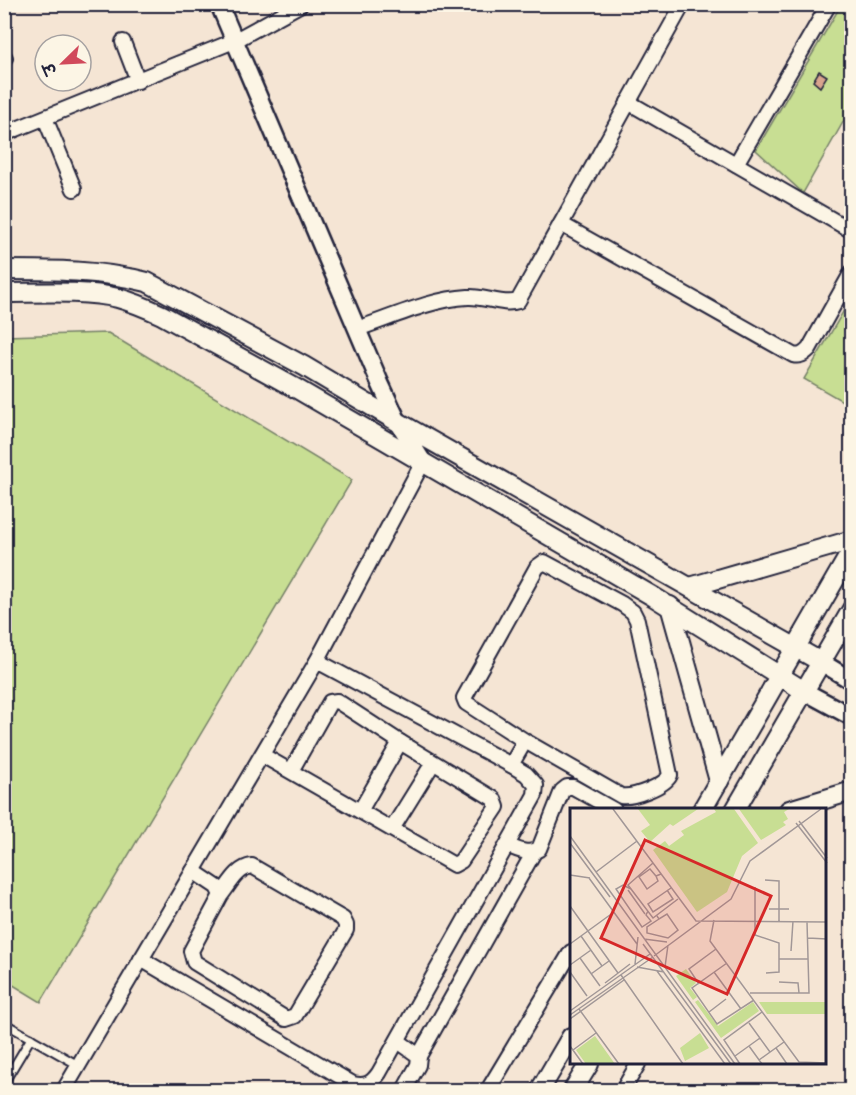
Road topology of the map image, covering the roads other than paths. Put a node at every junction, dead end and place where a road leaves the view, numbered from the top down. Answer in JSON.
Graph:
{"nodes":[{"id":1,"x":219,"y":4,"type":"edge"},
{"id":2,"x":301,"y":4,"type":"edge"},
{"id":3,"x":683,"y":4,"type":"edge"},
{"id":4,"x":829,"y":4,"type":"edge"},
{"id":5,"x":234,"y":41,"type":"junction"},
{"id":6,"x":123,"y":42,"type":"dead end"},
{"id":7,"x":138,"y":81,"type":"junction"},
{"id":8,"x":628,"y":102,"type":"junction"},
{"id":9,"x":45,"y":118,"type":"junction"},
{"id":10,"x":4,"y":134,"type":"edge"},
{"id":11,"x":736,"y":164,"type":"junction"},
{"id":12,"x":74,"y":189,"type":"dead end"},
{"id":13,"x":561,"y":224,"type":"junction"},
{"id":14,"x":852,"y":231,"type":"edge"},
{"id":15,"x":4,"y":270,"type":"edge"},
{"id":16,"x":852,"y":272,"type":"edge"},
{"id":17,"x":4,"y":292,"type":"edge"},
{"id":18,"x":357,"y":329,"type":"junction"},
{"id":19,"x":398,"y":422,"type":"junction"},
{"id":20,"x":423,"y":462,"type":"junction"},
{"id":21,"x":852,"y":540,"type":"edge"},
{"id":22,"x":852,"y":550,"type":"edge"},
{"id":23,"x":690,"y":587,"type":"junction"},
{"id":24,"x":670,"y":606,"type":"junction"},
{"id":25,"x":852,"y":609,"type":"edge"},
{"id":26,"x":795,"y":647,"type":"junction"},
{"id":27,"x":317,"y":662,"type":"junction"},
{"id":28,"x":821,"y":662,"type":"junction"},
{"id":29,"x":779,"y":675,"type":"junction"},
{"id":30,"x":852,"y":681,"type":"edge"},
{"id":31,"x":804,"y":691,"type":"junction"},
{"id":32,"x":852,"y":717,"type":"edge"},
{"id":33,"x":525,"y":741,"type":"junction"},
{"id":34,"x":400,"y":742,"type":"junction"},
{"id":35,"x":262,"y":754,"type":"junction"},
{"id":36,"x":433,"y":763,"type":"junction"},
{"id":37,"x":511,"y":765,"type":"junction"},
{"id":38,"x":291,"y":771,"type":"junction"},
{"id":39,"x":719,"y":781,"type":"junction"},
{"id":40,"x":852,"y":790,"type":"edge"},
{"id":41,"x":610,"y":808,"type":"edge"},
{"id":42,"x":703,"y":808,"type":"edge"},
{"id":43,"x":736,"y":808,"type":"edge"},
{"id":44,"x":795,"y":808,"type":"edge"},
{"id":45,"x":360,"y":811,"type":"junction"},
{"id":46,"x":392,"y":829,"type":"junction"},
{"id":47,"x":507,"y":845,"type":"junction"},
{"id":48,"x":534,"y":852,"type":"junction"},
{"id":49,"x":193,"y":871,"type":"junction"},
{"id":50,"x":221,"y":896,"type":"junction"},
{"id":51,"x":570,"y":954,"type":"edge"},
{"id":52,"x":141,"y":958,"type":"junction"},
{"id":53,"x":4,"y":1023,"type":"edge"},
{"id":54,"x":31,"y":1038,"type":"junction"},
{"id":55,"x":570,"y":1038,"type":"edge"},
{"id":56,"x":398,"y":1041,"type":"junction"},
{"id":57,"x":419,"y":1056,"type":"junction"},
{"id":58,"x":78,"y":1065,"type":"junction"},
{"id":59,"x":588,"y":1065,"type":"edge"},
{"id":60,"x":637,"y":1065,"type":"edge"},
{"id":61,"x":4,"y":1083,"type":"edge"},
{"id":62,"x":64,"y":1090,"type":"edge"},
{"id":63,"x":404,"y":1090,"type":"edge"},
{"id":64,"x":488,"y":1090,"type":"edge"},
{"id":65,"x":540,"y":1090,"type":"edge"},
{"id":66,"x":573,"y":1090,"type":"edge"},
{"id":67,"x":624,"y":1090,"type":"edge"}],
"edges":[{"from":1,"to":5,"type":"street"},
{"from":2,"to":5,"type":"street"},
{"from":3,"to":8,"type":"street"},
{"from":4,"to":11,"type":"street"},
{"from":5,"to":7,"type":"street"},
{"from":5,"to":18,"type":"street"},
{"from":6,"to":7,"type":"street"},
{"from":7,"to":9,"type":"street"},
{"from":8,"to":11,"type":"street"},
{"from":8,"to":13,"type":"street"},
{"from":9,"to":10,"type":"street"},
{"from":9,"to":12,"type":"street"},
{"from":11,"to":14,"type":"street"},
{"from":13,"to":16,"type":"street"},
{"from":13,"to":18,"type":"street"},
{"from":15,"to":19,"type":"main road"},
{"from":17,"to":20,"type":"main road"},
{"from":18,"to":19,"type":"street"},
{"from":19,"to":20,"type":"street"},
{"from":19,"to":23,"type":"main road"},
{"from":20,"to":24,"type":"main road"},
{"from":20,"to":27,"type":"street"},
{"from":21,"to":23,"type":"main road"},
{"from":22,"to":26,"type":"main road"},
{"from":23,"to":26,"type":"main road"},
{"from":24,"to":29,"type":"main road"},
{"from":24,"to":39,"type":"main road"},
{"from":25,"to":28,"type":"main road"},
{"from":26,"to":28,"type":"main road"},
{"from":26,"to":29,"type":"main road"},
{"from":27,"to":35,"type":"street"},
{"from":27,"to":37,"type":"street"},
{"from":28,"to":30,"type":"street"},
{"from":28,"to":31,"type":"main road"},
{"from":29,"to":31,"type":"main road"},
{"from":29,"to":39,"type":"main road"},
{"from":31,"to":32,"type":"street"},
{"from":31,"to":43,"type":"main road"},
{"from":33,"to":33,"type":"street"},
{"from":33,"to":37,"type":"street"},
{"from":34,"to":36,"type":"street"},
{"from":34,"to":38,"type":"street"},
{"from":34,"to":45,"type":"street"},
{"from":35,"to":38,"type":"street"},
{"from":35,"to":49,"type":"street"},
{"from":36,"to":46,"type":"street"},
{"from":36,"to":46,"type":"street"},
{"from":37,"to":47,"type":"street"},
{"from":38,"to":45,"type":"street"},
{"from":39,"to":42,"type":"main road"},
{"from":40,"to":44,"type":"main road"},
{"from":41,"to":48,"type":"street"},
{"from":45,"to":46,"type":"street"},
{"from":47,"to":48,"type":"street"},
{"from":47,"to":56,"type":"street"},
{"from":48,"to":57,"type":"street"},
{"from":49,"to":50,"type":"street"},
{"from":49,"to":52,"type":"street"},
{"from":50,"to":50,"type":"street"},
{"from":51,"to":64,"type":"street"},
{"from":52,"to":56,"type":"street"},
{"from":52,"to":58,"type":"street"},
{"from":53,"to":54,"type":"lane"},
{"from":54,"to":58,"type":"lane"},
{"from":54,"to":61,"type":"lane"},
{"from":55,"to":65,"type":"main road"},
{"from":56,"to":57,"type":"street"},
{"from":57,"to":63,"type":"street"},
{"from":58,"to":62,"type":"street"},
{"from":59,"to":66,"type":"main road"},
{"from":60,"to":67,"type":"street"}]}
